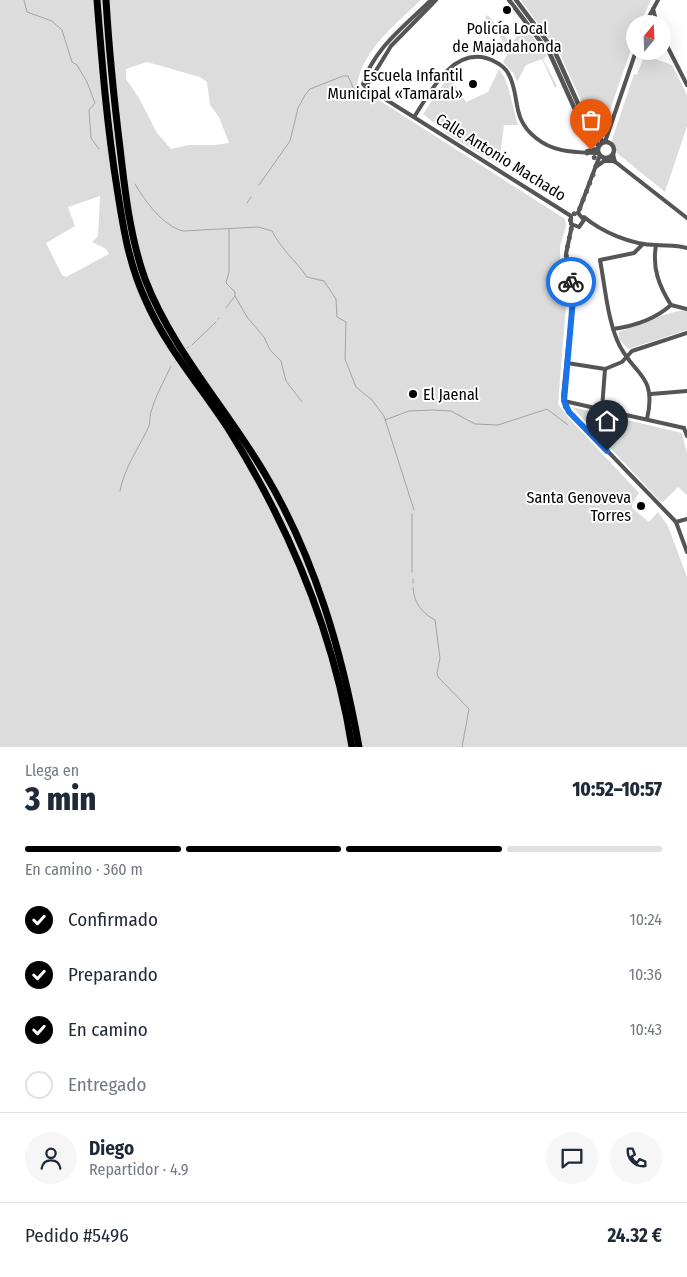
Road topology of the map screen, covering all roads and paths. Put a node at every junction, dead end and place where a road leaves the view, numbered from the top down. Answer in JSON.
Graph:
{"nodes":[{"id":1,"x":97,"y":0,"type":"edge"},
{"id":2,"x":106,"y":0,"type":"edge"},
{"id":3,"x":430,"y":0,"type":"edge"},
{"id":4,"x":436,"y":0,"type":"edge"},
{"id":5,"x":509,"y":0,"type":"edge"},
{"id":6,"x":516,"y":0,"type":"edge"},
{"id":7,"x":658,"y":0,"type":"edge"},
{"id":8,"x":652,"y":9,"type":"junction"},
{"id":9,"x":649,"y":15,"type":"edge"},
{"id":10,"x":654,"y":15,"type":"edge"},
{"id":11,"x":671,"y":54,"type":"edge"},
{"id":12,"x":633,"y":60,"type":"edge"},
{"id":13,"x":366,"y":84,"type":"junction"},
{"id":14,"x":687,"y":85,"type":"edge"},
{"id":15,"x":414,"y":117,"type":"junction"},
{"id":16,"x":602,"y":144,"type":"junction"},
{"id":17,"x":591,"y":151,"type":"junction"},
{"id":18,"x":611,"y":156,"type":"junction"},
{"id":19,"x":615,"y":162,"type":"junction"},
{"id":20,"x":596,"y":167,"type":"junction"},
{"id":21,"x":578,"y":213,"type":"junction"},
{"id":22,"x":571,"y":216,"type":"junction"},
{"id":23,"x":584,"y":218,"type":"junction"},
{"id":24,"x":687,"y":218,"type":"edge"},
{"id":25,"x":572,"y":225,"type":"junction"},
{"id":26,"x":596,"y":226,"type":"junction"},
{"id":27,"x":580,"y":227,"type":"junction"},
{"id":28,"x":569,"y":237,"type":"junction"},
{"id":29,"x":643,"y":244,"type":"junction"},
{"id":30,"x":656,"y":246,"type":"junction"},
{"id":31,"x":687,"y":248,"type":"edge"},
{"id":32,"x":671,"y":305,"type":"junction"},
{"id":33,"x":687,"y":308,"type":"edge"},
{"id":34,"x":613,"y":329,"type":"junction"},
{"id":35,"x":687,"y":333,"type":"edge"},
{"id":36,"x":627,"y":357,"type":"junction"},
{"id":37,"x":567,"y":364,"type":"junction"},
{"id":38,"x":605,"y":369,"type":"junction"},
{"id":39,"x":687,"y":390,"type":"edge"},
{"id":40,"x":651,"y":394,"type":"junction"},
{"id":41,"x":564,"y":401,"type":"junction"},
{"id":42,"x":602,"y":409,"type":"junction"},
{"id":43,"x":647,"y":419,"type":"junction"},
{"id":44,"x":686,"y":427,"type":"edge"},
{"id":45,"x":687,"y":436,"type":"edge"},
{"id":46,"x":687,"y":519,"type":"edge"},
{"id":47,"x":676,"y":522,"type":"junction"},
{"id":48,"x":687,"y":552,"type":"edge"},
{"id":49,"x":351,"y":746,"type":"edge"},
{"id":50,"x":359,"y":747,"type":"edge"}],
"edges":[{"from":1,"to":49,"type":"highway"},
{"from":2,"to":50,"type":"highway"},
{"from":3,"to":13,"type":"street"},
{"from":4,"to":13,"type":"street"},
{"from":5,"to":16,"type":"street"},
{"from":6,"to":16,"type":"street"},
{"from":7,"to":8,"type":"street"},
{"from":8,"to":9,"type":"street"},
{"from":8,"to":10,"type":"street"},
{"from":11,"to":14,"type":"street"},
{"from":12,"to":16,"type":"street"},
{"from":13,"to":15,"type":"street","name":"Calle Antonio Machado"},
{"from":15,"to":17,"type":"street"},
{"from":15,"to":22,"type":"street","name":"Calle Antonio Machado"},
{"from":16,"to":17,"type":"street"},
{"from":16,"to":17,"type":"street"},
{"from":16,"to":18,"type":"street"},
{"from":16,"to":18,"type":"street"},
{"from":16,"to":20,"type":"street"},
{"from":17,"to":20,"type":"street"},
{"from":18,"to":19,"type":"street"},
{"from":19,"to":20,"type":"street"},
{"from":19,"to":24,"type":"street"},
{"from":20,"to":21,"type":"street"},
{"from":21,"to":22,"type":"street"},
{"from":21,"to":23,"type":"street"},
{"from":22,"to":25,"type":"street"},
{"from":23,"to":26,"type":"street"},
{"from":23,"to":27,"type":"street"},
{"from":25,"to":27,"type":"street"},
{"from":25,"to":28,"type":"street"},
{"from":26,"to":27,"type":"street"},
{"from":26,"to":29,"type":"street"},
{"from":27,"to":28,"type":"street"},
{"from":28,"to":37,"type":"street"},
{"from":29,"to":30,"type":"street"},
{"from":29,"to":34,"type":"street"},
{"from":30,"to":31,"type":"street"},
{"from":30,"to":32,"type":"street"},
{"from":32,"to":33,"type":"street"},
{"from":32,"to":34,"type":"street"},
{"from":34,"to":36,"type":"street"},
{"from":35,"to":36,"type":"street"},
{"from":36,"to":38,"type":"street"},
{"from":36,"to":40,"type":"street"},
{"from":37,"to":38,"type":"street"},
{"from":37,"to":41,"type":"street"},
{"from":38,"to":42,"type":"street"},
{"from":39,"to":40,"type":"street"},
{"from":40,"to":43,"type":"street"},
{"from":41,"to":42,"type":"street"},
{"from":41,"to":47,"type":"street"},
{"from":42,"to":43,"type":"street"},
{"from":43,"to":44,"type":"street"},
{"from":44,"to":45,"type":"street"},
{"from":46,"to":47,"type":"street"},
{"from":47,"to":48,"type":"street"}]}
